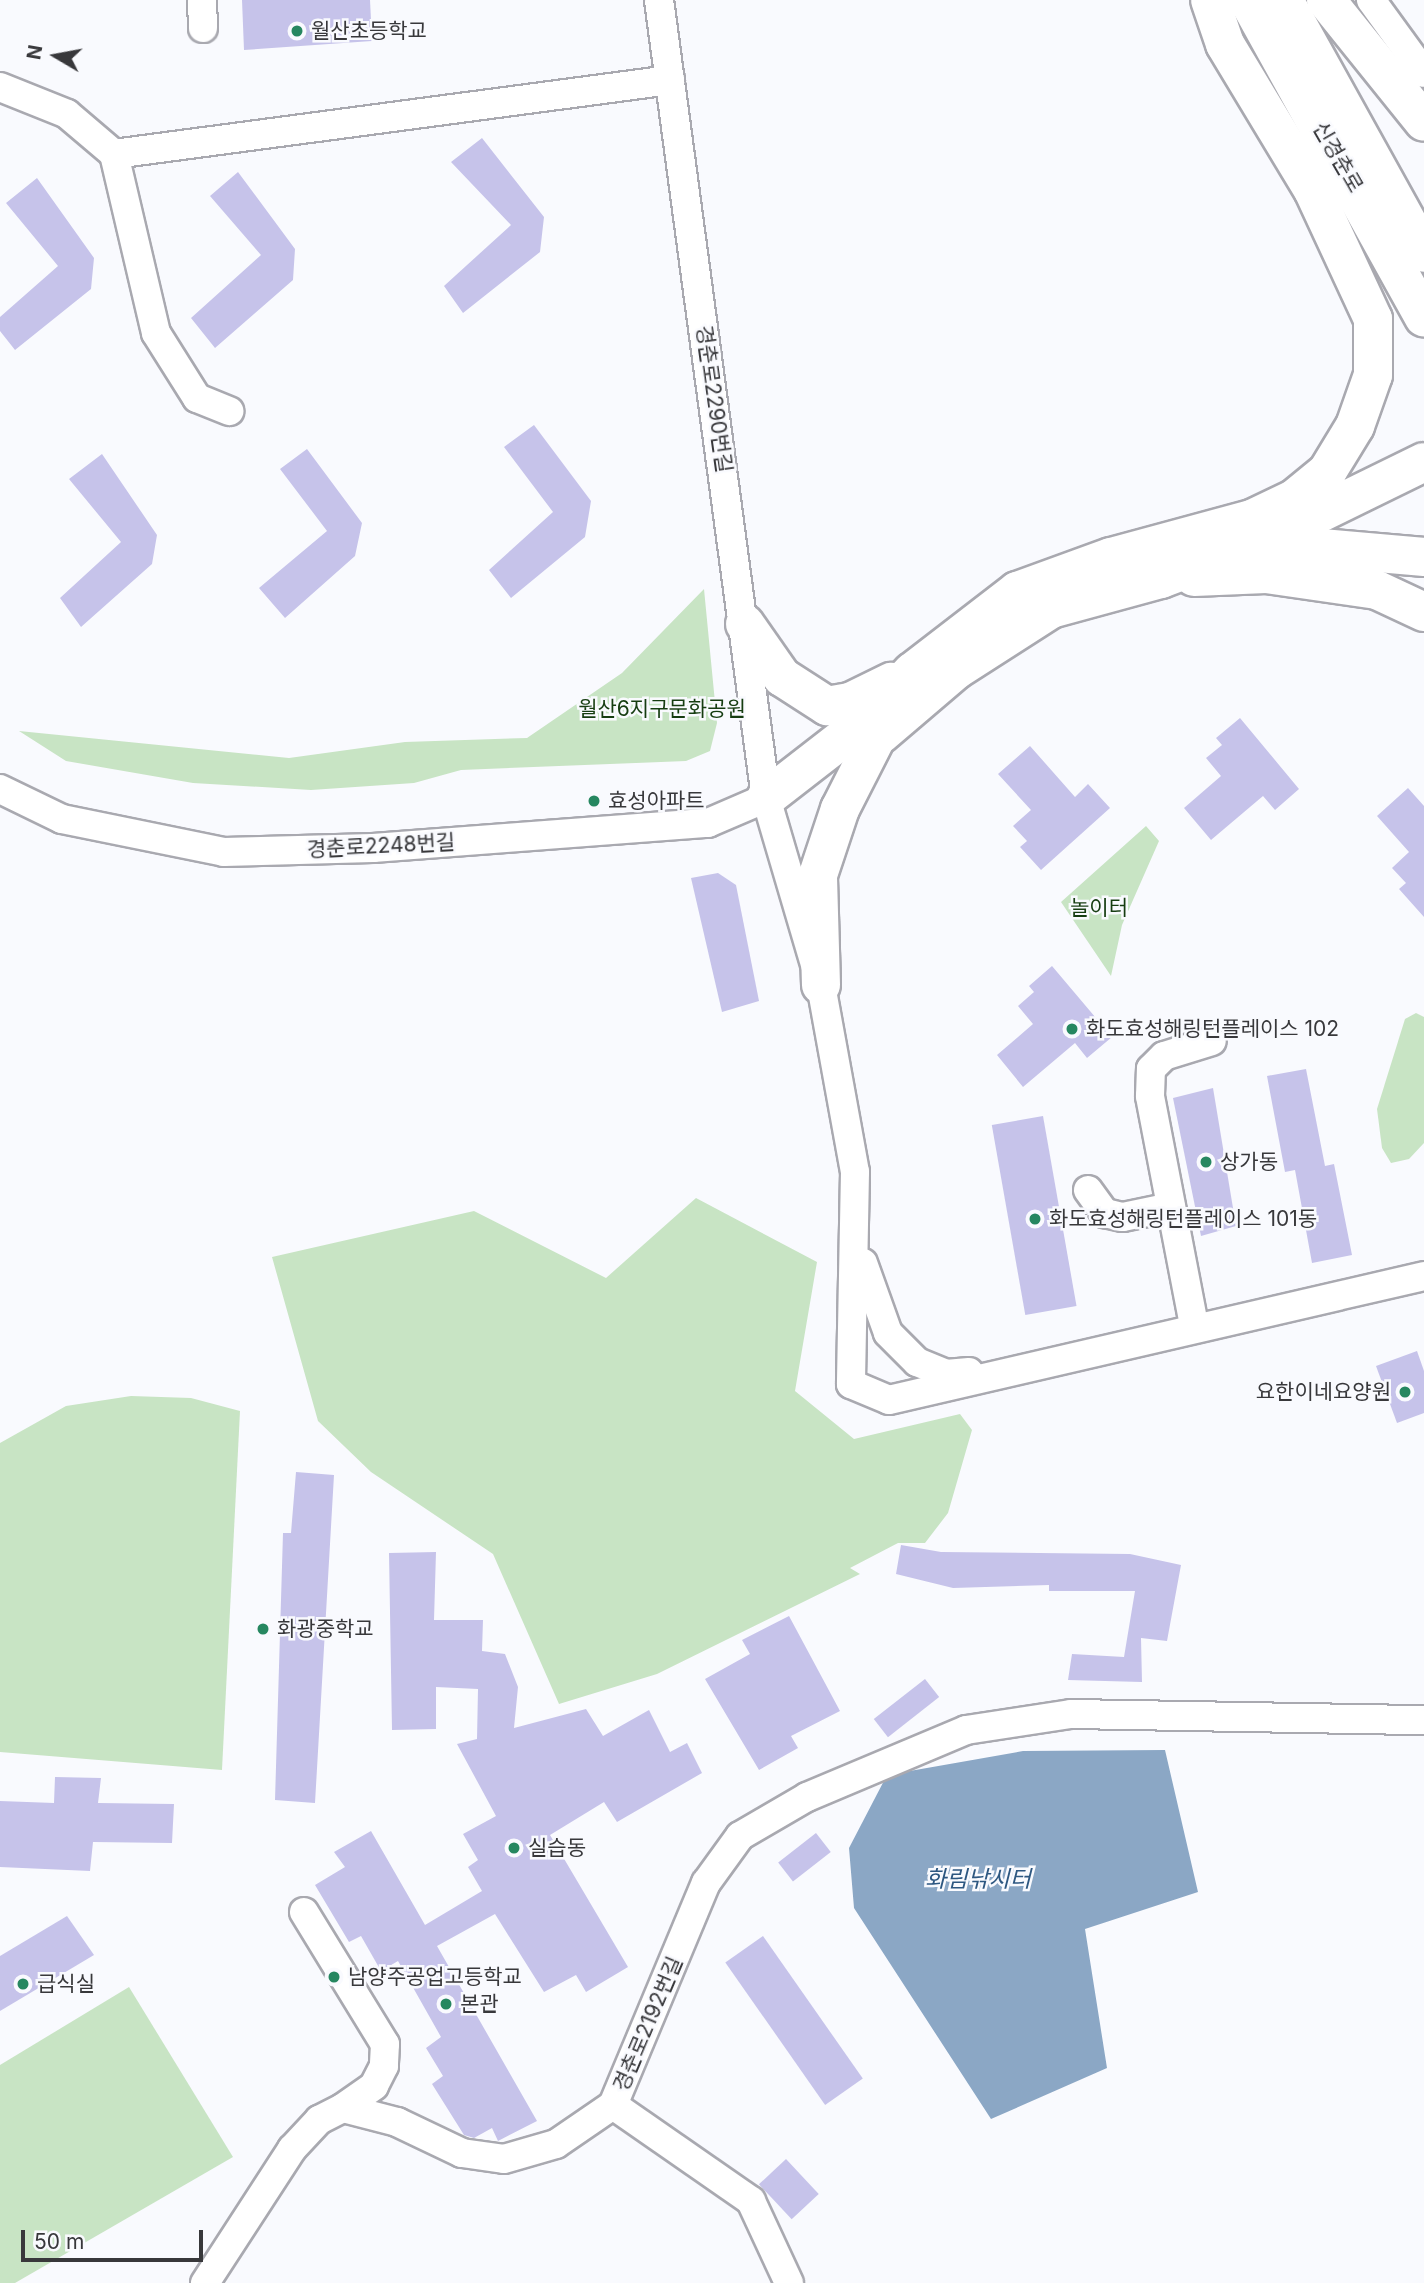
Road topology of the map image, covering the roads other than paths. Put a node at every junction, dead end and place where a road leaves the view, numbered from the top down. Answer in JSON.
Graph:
{"nodes":[{"id":1,"x":202,"y":0,"type":"edge"},
{"id":2,"x":659,"y":0,"type":"edge"},
{"id":3,"x":1210,"y":0,"type":"edge"},
{"id":4,"x":1248,"y":0,"type":"edge"},
{"id":5,"x":1284,"y":0,"type":"edge"},
{"id":6,"x":1326,"y":0,"type":"edge"},
{"id":7,"x":1371,"y":0,"type":"edge"},
{"id":8,"x":204,"y":28,"type":"dead end"},
{"id":9,"x":1424,"y":74,"type":"edge"},
{"id":10,"x":670,"y":80,"type":"junction"},
{"id":11,"x":0,"y":86,"type":"edge"},
{"id":12,"x":1424,"y":122,"type":"edge"},
{"id":13,"x":114,"y":154,"type":"junction"},
{"id":14,"x":1424,"y":253,"type":"edge"},
{"id":15,"x":1424,"y":317,"type":"edge"},
{"id":16,"x":229,"y":411,"type":"dead end"},
{"id":17,"x":1424,"y":462,"type":"edge"},
{"id":18,"x":1256,"y":542,"type":"junction"},
{"id":19,"x":1424,"y":556,"type":"edge"},
{"id":20,"x":1164,"y":561,"type":"junction"},
{"id":21,"x":1424,"y":612,"type":"edge"},
{"id":22,"x":745,"y":624,"type":"junction"},
{"id":23,"x":912,"y":671,"type":"junction"},
{"id":24,"x":875,"y":740,"type":"junction"},
{"id":25,"x":0,"y":789,"type":"edge"},
{"id":26,"x":766,"y":798,"type":"junction"},
{"id":27,"x":821,"y":985,"type":"junction"},
{"id":28,"x":1212,"y":1041,"type":"dead end"},
{"id":29,"x":1088,"y":1190,"type":"dead end"},
{"id":30,"x":1171,"y":1207,"type":"junction"},
{"id":31,"x":856,"y":1238,"type":"junction"},
{"id":32,"x":1424,"y":1276,"type":"edge"},
{"id":33,"x":1194,"y":1325,"type":"junction"},
{"id":34,"x":1017,"y":1368,"type":"junction"},
{"id":35,"x":1424,"y":1720,"type":"edge"},
{"id":36,"x":304,"y":1912,"type":"dead end"},
{"id":37,"x":613,"y":2105,"type":"junction"},
{"id":38,"x":343,"y":2108,"type":"junction"},
{"id":39,"x":205,"y":2283,"type":"edge"},
{"id":40,"x":789,"y":2283,"type":"edge"}],
"edges":[{"from":1,"to":8,"type":"street"},
{"from":2,"to":10,"type":"street","name":"경춘로2290번길"},
{"from":3,"to":20,"type":"highway"},
{"from":4,"to":15,"type":"highway","name":"신경춘로"},
{"from":5,"to":14,"type":"highway","name":"신경춘로"},
{"from":6,"to":12,"type":"highway"},
{"from":7,"to":9,"type":"street"},
{"from":10,"to":13,"type":"street"},
{"from":10,"to":22,"type":"street","name":"경춘로2290번길"},
{"from":11,"to":13,"type":"street"},
{"from":13,"to":16,"type":"street"},
{"from":17,"to":18,"type":"highway"},
{"from":18,"to":19,"type":"highway"},
{"from":18,"to":20,"type":"highway"},
{"from":20,"to":21,"type":"highway"},
{"from":20,"to":23,"type":"highway"},
{"from":20,"to":24,"type":"highway"},
{"from":22,"to":23,"type":"highway"},
{"from":22,"to":26,"type":"street","name":"경춘로2290번길"},
{"from":23,"to":26,"type":"highway"},
{"from":24,"to":26,"type":"highway"},
{"from":24,"to":27,"type":"highway"},
{"from":25,"to":26,"type":"street","name":"경춘로2248번길"},
{"from":26,"to":27,"type":"street","name":"경춘로2290번길"},
{"from":27,"to":31,"type":"street","name":"경춘로2290번길"},
{"from":28,"to":30,"type":"street"},
{"from":29,"to":30,"type":"street"},
{"from":30,"to":33,"type":"street"},
{"from":31,"to":34,"type":"street"},
{"from":31,"to":34,"type":"street"},
{"from":32,"to":33,"type":"street"},
{"from":33,"to":34,"type":"street"},
{"from":35,"to":37,"type":"street","name":"경춘로2192번길"},
{"from":36,"to":38,"type":"street"},
{"from":37,"to":38,"type":"street","name":"경춘로2192번길"},
{"from":37,"to":40,"type":"street"},
{"from":38,"to":39,"type":"street"}]}
